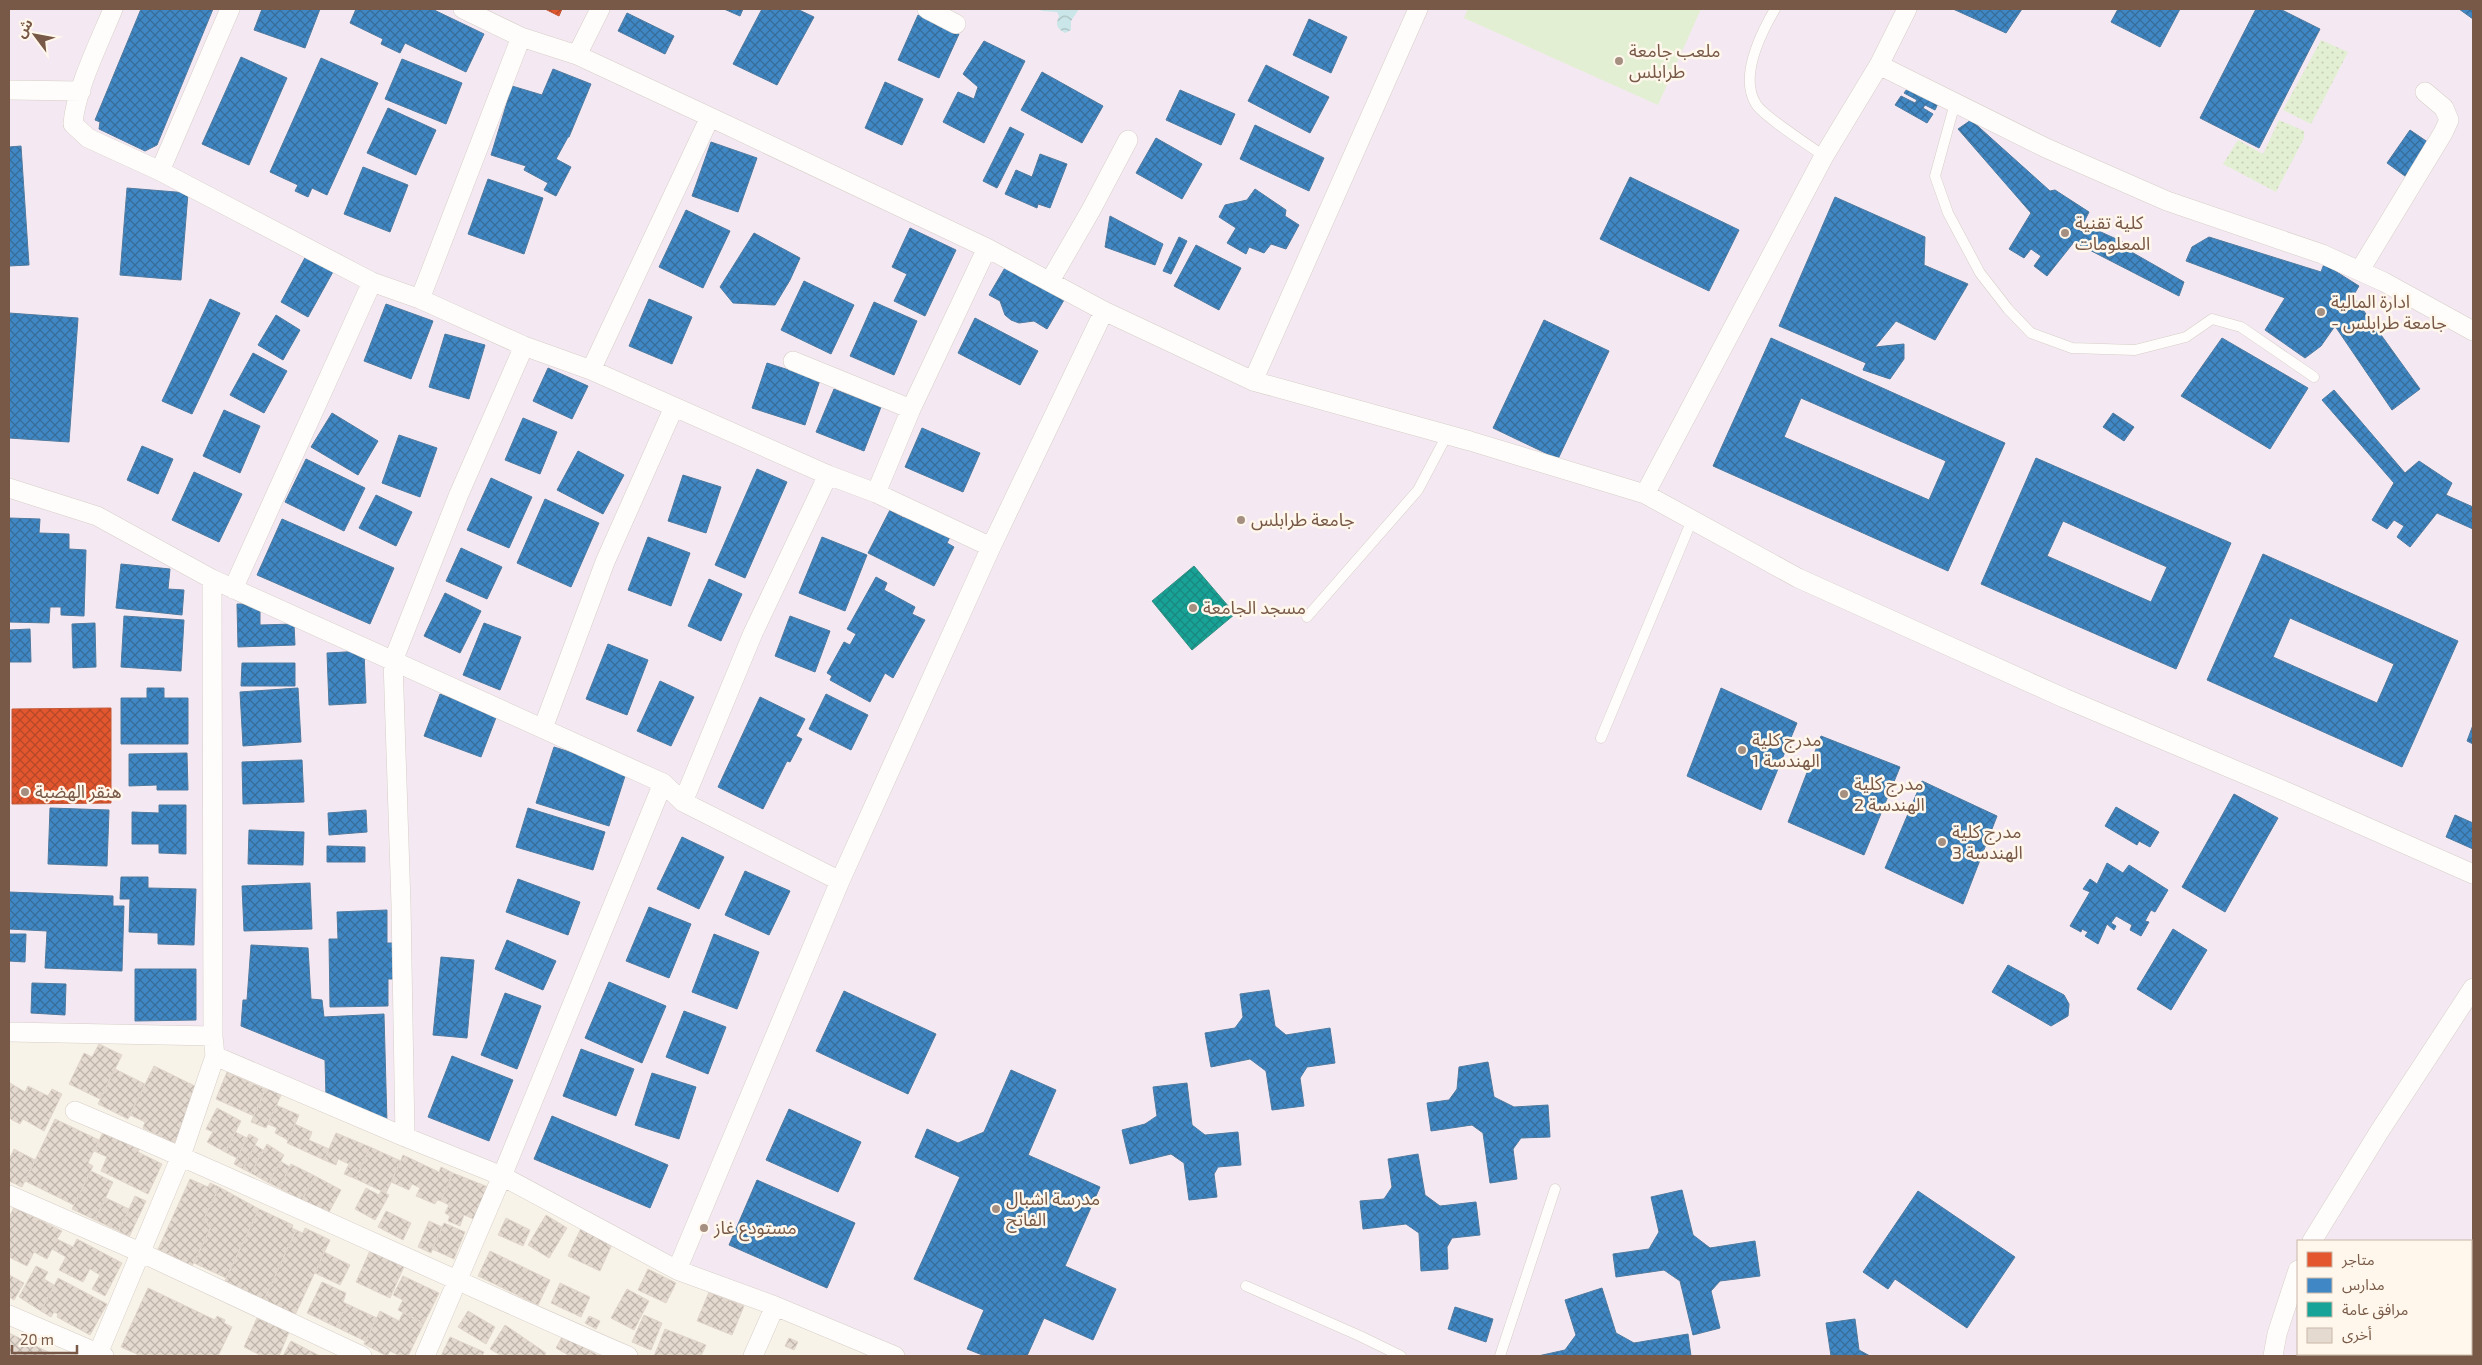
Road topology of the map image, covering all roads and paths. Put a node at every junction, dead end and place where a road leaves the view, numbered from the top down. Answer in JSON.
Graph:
{"nodes":[{"id":1,"x":113,"y":9,"type":"edge"},
{"id":2,"x":230,"y":9,"type":"edge"},
{"id":3,"x":463,"y":9,"type":"edge"},
{"id":4,"x":600,"y":9,"type":"edge"},
{"id":5,"x":927,"y":9,"type":"edge"},
{"id":6,"x":1418,"y":9,"type":"edge"},
{"id":7,"x":1775,"y":9,"type":"edge"},
{"id":8,"x":1907,"y":9,"type":"edge"},
{"id":9,"x":956,"y":24,"type":"dead end"},
{"id":10,"x":521,"y":37,"type":"junction"},
{"id":11,"x":577,"y":55,"type":"junction"},
{"id":12,"x":1878,"y":66,"type":"junction"},
{"id":13,"x":9,"y":90,"type":"edge"},
{"id":14,"x":81,"y":91,"type":"junction"},
{"id":15,"x":2425,"y":92,"type":"dead end"},
{"id":16,"x":1955,"y":103,"type":"junction"},
{"id":17,"x":710,"y":117,"type":"junction"},
{"id":18,"x":1128,"y":140,"type":"dead end"},
{"id":19,"x":1824,"y":156,"type":"junction"},
{"id":20,"x":160,"y":172,"type":"junction"},
{"id":21,"x":987,"y":248,"type":"junction"},
{"id":22,"x":2360,"y":270,"type":"junction"},
{"id":23,"x":1050,"y":280,"type":"junction"},
{"id":24,"x":372,"y":282,"type":"junction"},
{"id":25,"x":420,"y":299,"type":"junction"},
{"id":26,"x":1104,"y":311,"type":"junction"},
{"id":27,"x":2473,"y":331,"type":"edge"},
{"id":28,"x":524,"y":346,"type":"junction"},
{"id":29,"x":793,"y":361,"type":"dead end"},
{"id":30,"x":591,"y":370,"type":"junction"},
{"id":31,"x":2314,"y":377,"type":"dead end"},
{"id":32,"x":1253,"y":381,"type":"junction"},
{"id":33,"x":674,"y":407,"type":"junction"},
{"id":34,"x":911,"y":409,"type":"junction"},
{"id":35,"x":1447,"y":435,"type":"junction"},
{"id":36,"x":828,"y":475,"type":"junction"},
{"id":37,"x":9,"y":488,"type":"edge"},
{"id":38,"x":876,"y":493,"type":"junction"},
{"id":39,"x":1645,"y":494,"type":"junction"},
{"id":40,"x":1692,"y":520,"type":"junction"},
{"id":41,"x":991,"y":547,"type":"junction"},
{"id":42,"x":212,"y":579,"type":"junction"},
{"id":43,"x":233,"y":588,"type":"junction"},
{"id":44,"x":1307,"y":617,"type":"dead end"},
{"id":45,"x":393,"y":661,"type":"junction"},
{"id":46,"x":544,"y":728,"type":"junction"},
{"id":47,"x":1601,"y":738,"type":"dead end"},
{"id":48,"x":663,"y":783,"type":"junction"},
{"id":49,"x":683,"y":802,"type":"junction"},
{"id":50,"x":2473,"y":874,"type":"edge"},
{"id":51,"x":840,"y":881,"type":"junction"},
{"id":52,"x":2473,"y":988,"type":"edge"},
{"id":53,"x":9,"y":1032,"type":"edge"},
{"id":54,"x":213,"y":1036,"type":"junction"},
{"id":55,"x":215,"y":1056,"type":"junction"},
{"id":56,"x":75,"y":1111,"type":"dead end"},
{"id":57,"x":405,"y":1137,"type":"junction"},
{"id":58,"x":181,"y":1156,"type":"junction"},
{"id":59,"x":502,"y":1176,"type":"junction"},
{"id":60,"x":1555,"y":1189,"type":"dead end"},
{"id":61,"x":9,"y":1195,"type":"edge"},
{"id":62,"x":2313,"y":1240,"type":"edge"},
{"id":63,"x":142,"y":1253,"type":"junction"},
{"id":64,"x":677,"y":1270,"type":"junction"},
{"id":65,"x":2297,"y":1273,"type":"edge"},
{"id":66,"x":456,"y":1282,"type":"junction"},
{"id":67,"x":1246,"y":1286,"type":"dead end"},
{"id":68,"x":775,"y":1306,"type":"junction"},
{"id":69,"x":9,"y":1315,"type":"edge"},
{"id":70,"x":100,"y":1355,"type":"edge"},
{"id":71,"x":362,"y":1356,"type":"edge"},
{"id":72,"x":425,"y":1356,"type":"edge"},
{"id":73,"x":628,"y":1356,"type":"edge"},
{"id":74,"x":753,"y":1356,"type":"edge"},
{"id":75,"x":896,"y":1356,"type":"edge"},
{"id":76,"x":1400,"y":1356,"type":"edge"},
{"id":77,"x":1500,"y":1356,"type":"edge"},
{"id":78,"x":2273,"y":1356,"type":"edge"}],
"edges":[{"from":1,"to":14,"type":"street"},
{"from":2,"to":20,"type":"street"},
{"from":3,"to":10,"type":"street"},
{"from":4,"to":11,"type":"street"},
{"from":5,"to":9,"type":"street"},
{"from":6,"to":32,"type":"street"},
{"from":7,"to":19,"type":"lane"},
{"from":8,"to":12,"type":"street"},
{"from":10,"to":11,"type":"street"},
{"from":10,"to":25,"type":"street"},
{"from":11,"to":17,"type":"street"},
{"from":12,"to":16,"type":"street"},
{"from":12,"to":19,"type":"street"},
{"from":13,"to":14,"type":"street"},
{"from":14,"to":20,"type":"street"},
{"from":15,"to":22,"type":"street"},
{"from":16,"to":22,"type":"street"},
{"from":16,"to":31,"type":"lane"},
{"from":17,"to":21,"type":"street"},
{"from":17,"to":30,"type":"street"},
{"from":18,"to":23,"type":"street"},
{"from":19,"to":39,"type":"street"},
{"from":20,"to":24,"type":"street"},
{"from":21,"to":23,"type":"street"},
{"from":21,"to":34,"type":"street"},
{"from":22,"to":27,"type":"street"},
{"from":23,"to":26,"type":"street"},
{"from":24,"to":25,"type":"street"},
{"from":24,"to":43,"type":"street"},
{"from":25,"to":28,"type":"street"},
{"from":26,"to":32,"type":"street"},
{"from":26,"to":41,"type":"street"},
{"from":28,"to":30,"type":"street"},
{"from":28,"to":45,"type":"street"},
{"from":29,"to":34,"type":"street"},
{"from":30,"to":33,"type":"street"},
{"from":32,"to":35,"type":"street"},
{"from":33,"to":36,"type":"street"},
{"from":33,"to":46,"type":"street"},
{"from":34,"to":38,"type":"street"},
{"from":35,"to":39,"type":"street"},
{"from":35,"to":44,"type":"lane"},
{"from":36,"to":38,"type":"street"},
{"from":36,"to":49,"type":"street"},
{"from":37,"to":42,"type":"street"},
{"from":38,"to":41,"type":"street"},
{"from":39,"to":40,"type":"street"},
{"from":40,"to":47,"type":"lane"},
{"from":40,"to":50,"type":"street"},
{"from":41,"to":51,"type":"street"},
{"from":42,"to":43,"type":"street"},
{"from":42,"to":54,"type":"street"},
{"from":43,"to":45,"type":"street"},
{"from":45,"to":46,"type":"street"},
{"from":45,"to":57,"type":"street"},
{"from":46,"to":48,"type":"street"},
{"from":48,"to":49,"type":"street"},
{"from":48,"to":59,"type":"street"},
{"from":49,"to":51,"type":"street"},
{"from":51,"to":64,"type":"street"},
{"from":52,"to":62,"type":"street"},
{"from":53,"to":54,"type":"street"},
{"from":54,"to":55,"type":"street"},
{"from":55,"to":57,"type":"street"},
{"from":55,"to":58,"type":"street"},
{"from":56,"to":58,"type":"street"},
{"from":57,"to":59,"type":"street"},
{"from":58,"to":63,"type":"street"},
{"from":58,"to":66,"type":"street"},
{"from":59,"to":64,"type":"street"},
{"from":59,"to":66,"type":"street"},
{"from":60,"to":77,"type":"lane"},
{"from":61,"to":63,"type":"street"},
{"from":63,"to":70,"type":"street"},
{"from":63,"to":71,"type":"street"},
{"from":64,"to":68,"type":"street"},
{"from":65,"to":78,"type":"street"},
{"from":66,"to":72,"type":"street"},
{"from":66,"to":73,"type":"street"},
{"from":67,"to":76,"type":"lane"},
{"from":68,"to":74,"type":"street"},
{"from":68,"to":75,"type":"street"},
{"from":69,"to":70,"type":"street"}]}
